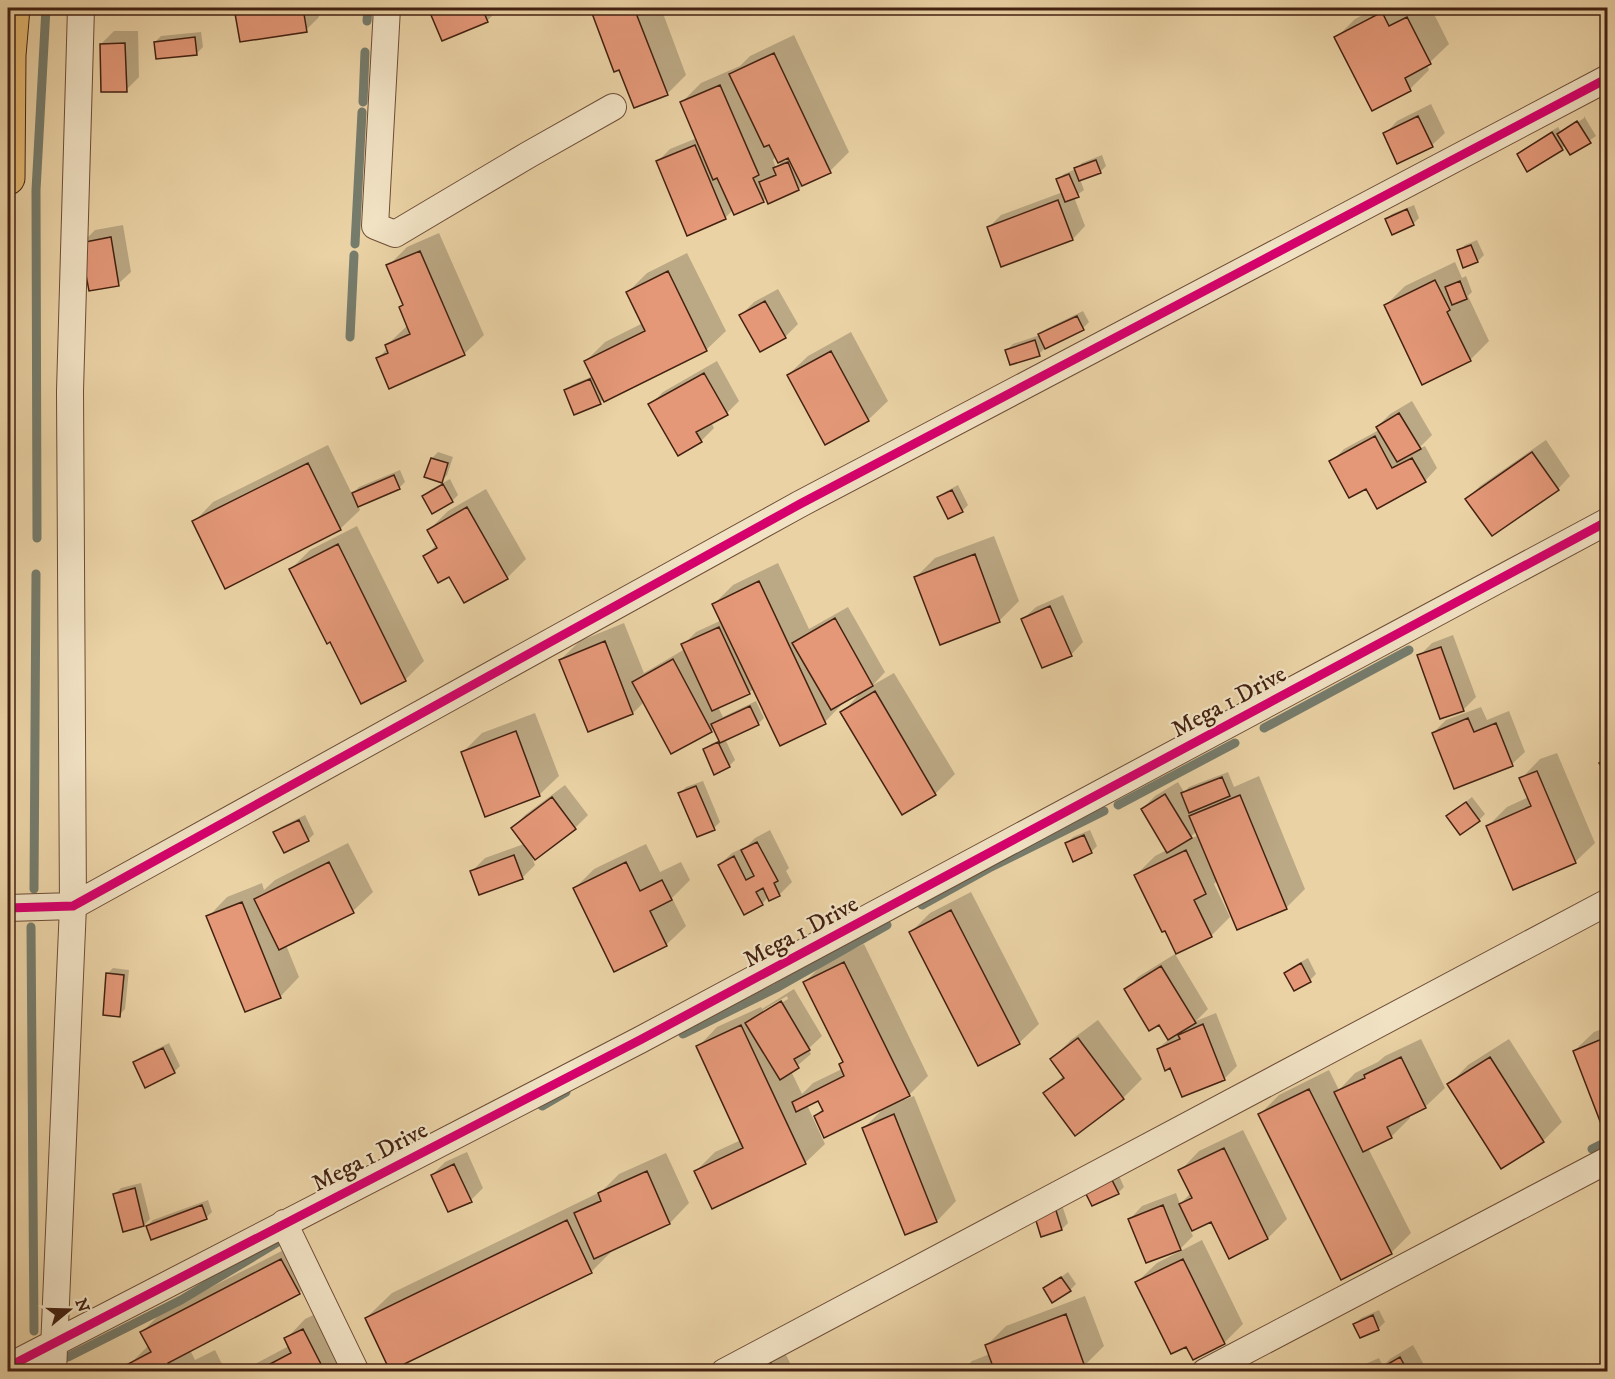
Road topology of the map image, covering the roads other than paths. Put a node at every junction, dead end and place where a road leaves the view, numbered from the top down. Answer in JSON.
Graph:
{"nodes":[{"id":1,"x":13,"y":8,"type":"edge"},
{"id":2,"x":81,"y":8,"type":"edge"},
{"id":3,"x":387,"y":8,"type":"edge"},
{"id":4,"x":1608,"y":78,"type":"edge"},
{"id":5,"x":613,"y":107,"type":"dead end"},
{"id":6,"x":8,"y":178,"type":"edge"},
{"id":7,"x":1608,"y":521,"type":"edge"},
{"id":8,"x":1608,"y":902,"type":"edge"},
{"id":9,"x":73,"y":906,"type":"junction"},
{"id":10,"x":8,"y":908,"type":"edge"},
{"id":11,"x":1608,"y":1160,"type":"edge"},
{"id":12,"x":284,"y":1223,"type":"junction"},
{"id":13,"x":53,"y":1342,"type":"junction"},
{"id":14,"x":8,"y":1367,"type":"edge"},
{"id":15,"x":52,"y":1371,"type":"edge"},
{"id":16,"x":356,"y":1371,"type":"edge"},
{"id":17,"x":724,"y":1371,"type":"edge"},
{"id":18,"x":1205,"y":1371,"type":"edge"}],
"edges":[{"from":1,"to":6,"type":"main road"},
{"from":2,"to":9,"type":"street"},
{"from":3,"to":5,"type":"street"},
{"from":4,"to":9,"type":"street"},
{"from":7,"to":12,"type":"street","name":"Mega 1 Drive"},
{"from":8,"to":17,"type":"street"},
{"from":9,"to":10,"type":"street"},
{"from":9,"to":13,"type":"street"},
{"from":11,"to":18,"type":"street"},
{"from":12,"to":13,"type":"street","name":"Mega 1 Drive"},
{"from":12,"to":16,"type":"street"},
{"from":13,"to":14,"type":"street","name":"Mega 1 Drive"},
{"from":13,"to":15,"type":"street"}]}
